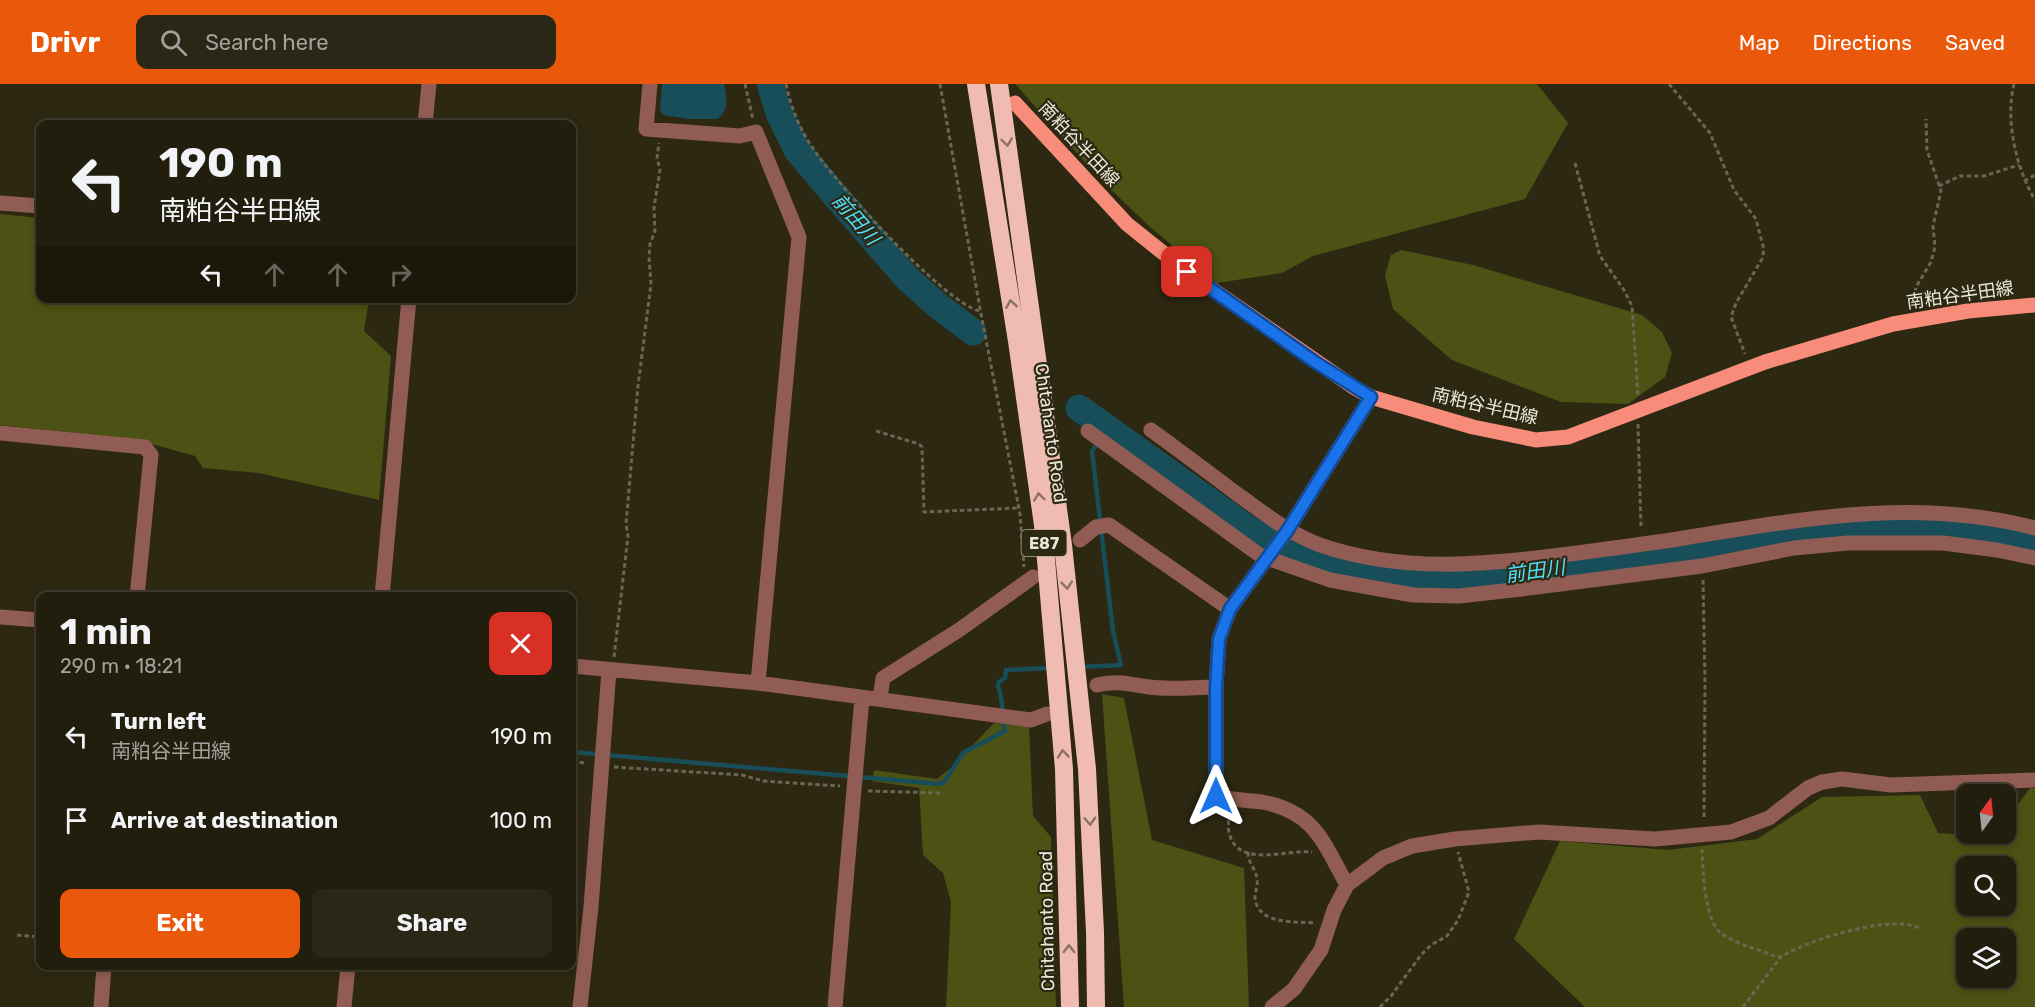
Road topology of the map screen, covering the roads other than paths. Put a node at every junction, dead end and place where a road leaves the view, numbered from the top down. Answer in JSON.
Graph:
{"nodes":[{"id":1,"x":429,"y":84,"type":"edge"},
{"id":2,"x":650,"y":84,"type":"edge"},
{"id":3,"x":976,"y":84,"type":"edge"},
{"id":4,"x":999,"y":84,"type":"edge"},
{"id":5,"x":1016,"y":103,"type":"dead end"},
{"id":6,"x":425,"y":120,"type":"edge"},
{"id":7,"x":0,"y":203,"type":"edge"},
{"id":8,"x":36,"y":206,"type":"edge"},
{"id":9,"x":409,"y":303,"type":"edge"},
{"id":10,"x":2035,"y":305,"type":"edge"},
{"id":11,"x":1371,"y":397,"type":"junction"},
{"id":12,"x":1151,"y":430,"type":"dead end"},
{"id":13,"x":1088,"y":431,"type":"dead end"},
{"id":14,"x":0,"y":433,"type":"edge"},
{"id":15,"x":2035,"y":528,"type":"edge"},
{"id":16,"x":1287,"y":531,"type":"junction"},
{"id":17,"x":1080,"y":540,"type":"dead end"},
{"id":18,"x":1268,"y":558,"type":"junction"},
{"id":19,"x":2035,"y":558,"type":"edge"},
{"id":20,"x":1029,"y":579,"type":"road end"},
{"id":21,"x":137,"y":592,"type":"edge"},
{"id":22,"x":382,"y":592,"type":"edge"},
{"id":23,"x":1230,"y":609,"type":"junction"},
{"id":24,"x":0,"y":617,"type":"edge"},
{"id":25,"x":36,"y":620,"type":"edge"},
{"id":26,"x":576,"y":666,"type":"edge"},
{"id":27,"x":611,"y":670,"type":"junction"},
{"id":28,"x":758,"y":683,"type":"junction"},
{"id":29,"x":1097,"y":685,"type":"dead end"},
{"id":30,"x":1216,"y":687,"type":"junction"},
{"id":31,"x":862,"y":698,"type":"junction"},
{"id":32,"x":880,"y":698,"type":"junction"},
{"id":33,"x":1047,"y":714,"type":"dead end"},
{"id":34,"x":2035,"y":780,"type":"edge"},
{"id":35,"x":1347,"y":885,"type":"junction"},
{"id":36,"x":104,"y":970,"type":"edge"},
{"id":37,"x":348,"y":970,"type":"edge"},
{"id":38,"x":101,"y":1007,"type":"edge"},
{"id":39,"x":344,"y":1007,"type":"edge"},
{"id":40,"x":580,"y":1007,"type":"edge"},
{"id":41,"x":835,"y":1007,"type":"edge"},
{"id":42,"x":1070,"y":1007,"type":"edge"},
{"id":43,"x":1096,"y":1007,"type":"edge"},
{"id":44,"x":1272,"y":1007,"type":"edge"}],
"edges":[{"from":1,"to":6,"type":"street"},
{"from":2,"to":28,"type":"street"},
{"from":42,"to":3,"type":"highway","name":"Chitahanto Road","number":"E87","one_way":true},
{"from":4,"to":43,"type":"highway","name":"Chitahanto Road","number":"E87","one_way":true},
{"from":5,"to":11,"type":"main road","name":"南粕谷半田線"},
{"from":7,"to":8,"type":"street"},
{"from":9,"to":22,"type":"street"},
{"from":10,"to":11,"type":"main road","name":"南粕谷半田線"},
{"from":11,"to":16,"type":"street"},
{"from":12,"to":16,"type":"street"},
{"from":13,"to":18,"type":"street"},
{"from":14,"to":21,"type":"street"},
{"from":15,"to":16,"type":"street"},
{"from":16,"to":18,"type":"street"},
{"from":17,"to":23,"type":"street"},
{"from":18,"to":19,"type":"street"},
{"from":18,"to":23,"type":"street"},
{"from":20,"to":32,"type":"street"},
{"from":23,"to":30,"type":"street"},
{"from":24,"to":25,"type":"street"},
{"from":26,"to":27,"type":"street"},
{"from":27,"to":28,"type":"street"},
{"from":27,"to":40,"type":"street"},
{"from":28,"to":31,"type":"street"},
{"from":29,"to":30,"type":"street"},
{"from":30,"to":35,"type":"street"},
{"from":31,"to":32,"type":"street"},
{"from":31,"to":41,"type":"street"},
{"from":32,"to":33,"type":"street"},
{"from":34,"to":35,"type":"street"},
{"from":35,"to":44,"type":"street"},
{"from":36,"to":38,"type":"street"},
{"from":37,"to":39,"type":"street"}]}
